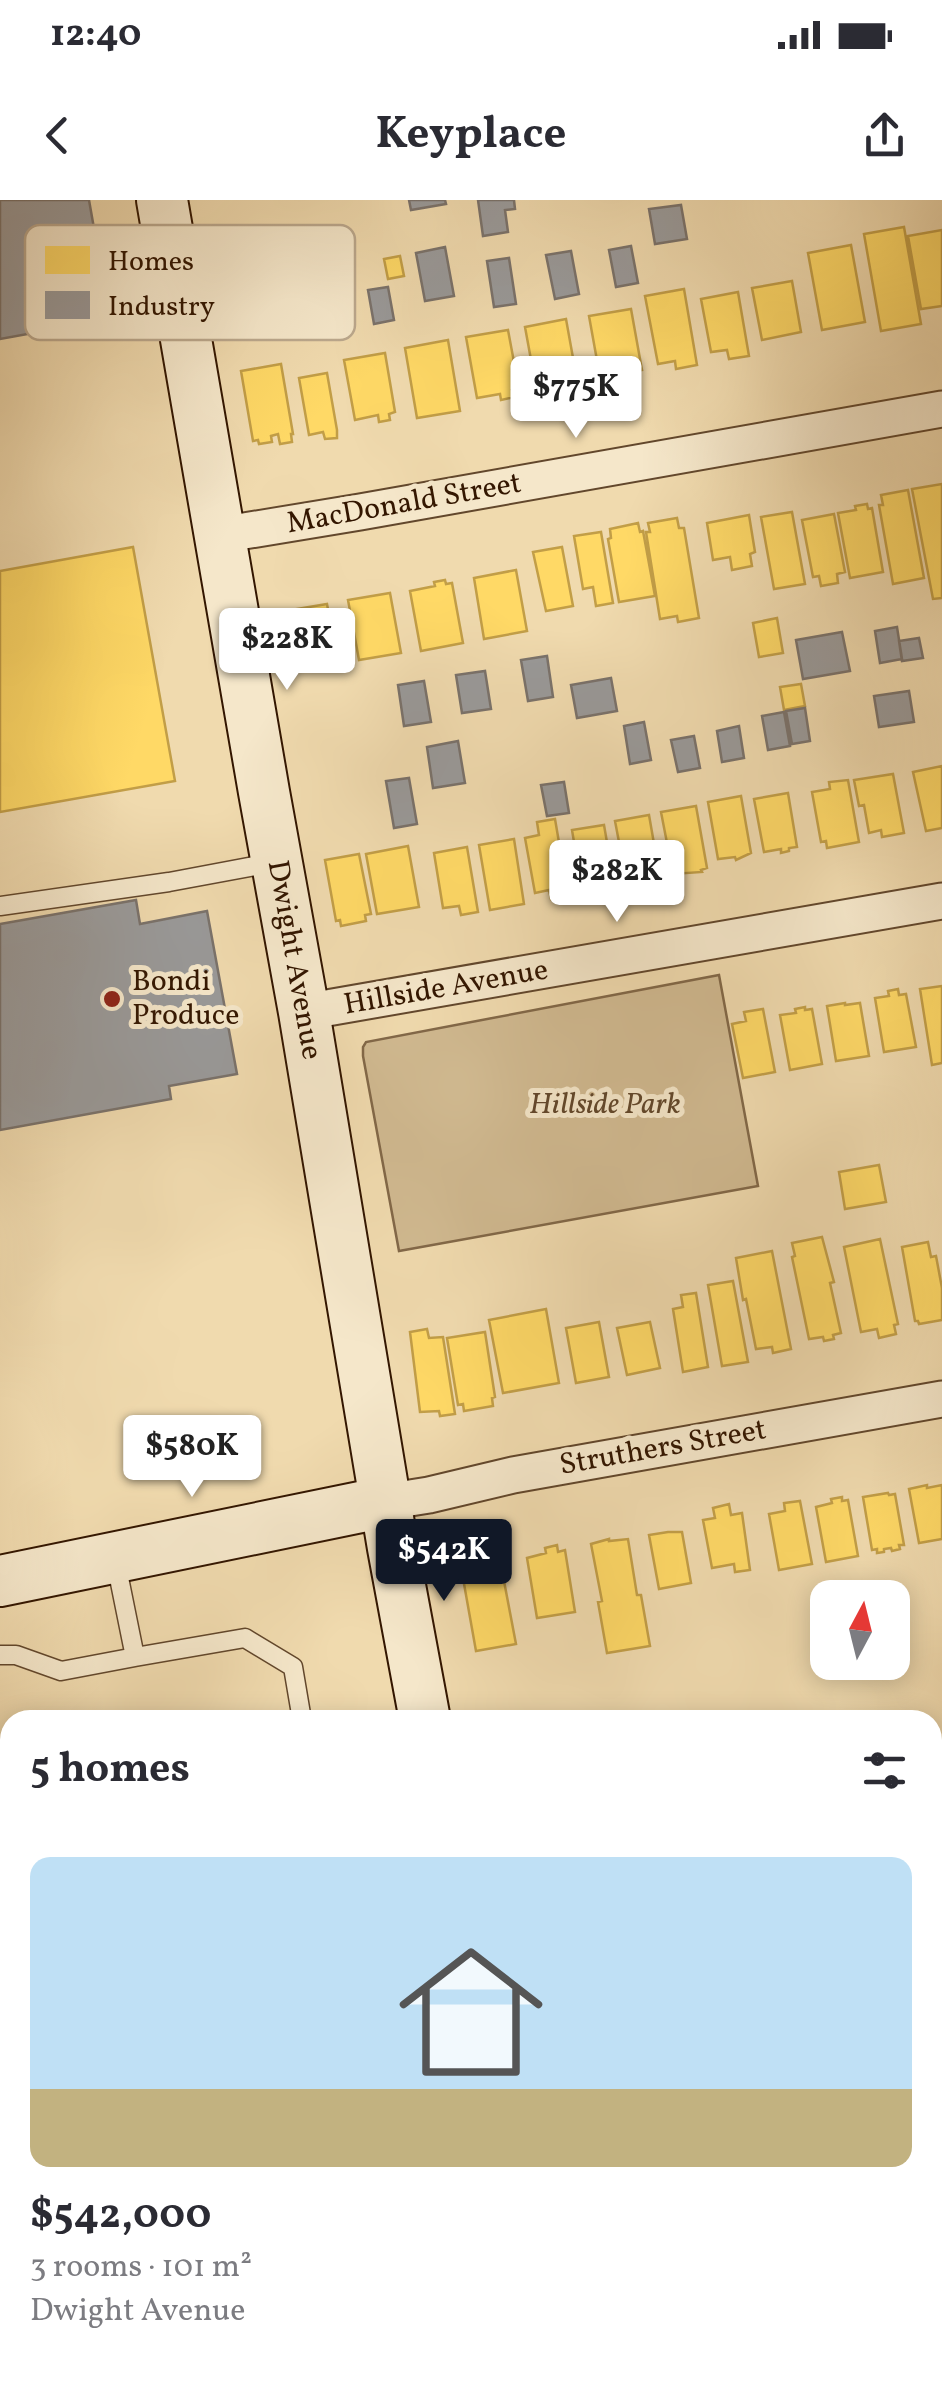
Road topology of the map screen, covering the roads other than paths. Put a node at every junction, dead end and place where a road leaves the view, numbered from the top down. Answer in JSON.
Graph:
{"nodes":[{"id":1,"x":162,"y":200,"type":"edge"},
{"id":2,"x":166,"y":225,"type":"edge"},
{"id":3,"x":186,"y":340,"type":"edge"},
{"id":4,"x":942,"y":409,"type":"edge"},
{"id":5,"x":220,"y":535,"type":"junction"},
{"id":6,"x":276,"y":862,"type":"junction"},
{"id":7,"x":942,"y":900,"type":"edge"},
{"id":8,"x":0,"y":906,"type":"edge"},
{"id":9,"x":304,"y":1012,"type":"junction"},
{"id":10,"x":942,"y":1398,"type":"edge"},
{"id":11,"x":385,"y":1502,"type":"junction"},
{"id":12,"x":115,"y":1557,"type":"junction"},
{"id":13,"x":7,"y":1575,"type":"edge"},
{"id":14,"x":0,"y":1655,"type":"edge"},
{"id":15,"x":134,"y":1657,"type":"junction"},
{"id":16,"x":300,"y":1710,"type":"edge"},
{"id":17,"x":423,"y":1710,"type":"edge"}],
"edges":[{"from":1,"to":2,"type":"street","name":"Dwight Avenue"},
{"from":3,"to":5,"type":"street","name":"Dwight Avenue"},
{"from":4,"to":5,"type":"street","name":"MacDonald Street"},
{"from":5,"to":6,"type":"street","name":"Dwight Avenue"},
{"from":6,"to":8,"type":"lane"},
{"from":6,"to":9,"type":"street","name":"Dwight Avenue"},
{"from":7,"to":9,"type":"street","name":"Hillside Avenue"},
{"from":9,"to":11,"type":"street","name":"Dwight Avenue"},
{"from":10,"to":11,"type":"street","name":"Struthers Street"},
{"from":11,"to":12,"type":"street"},
{"from":11,"to":17,"type":"street","name":"Dwight Avenue"},
{"from":12,"to":13,"type":"street"},
{"from":12,"to":15,"type":"lane"},
{"from":14,"to":15,"type":"lane"},
{"from":15,"to":16,"type":"lane"}]}
